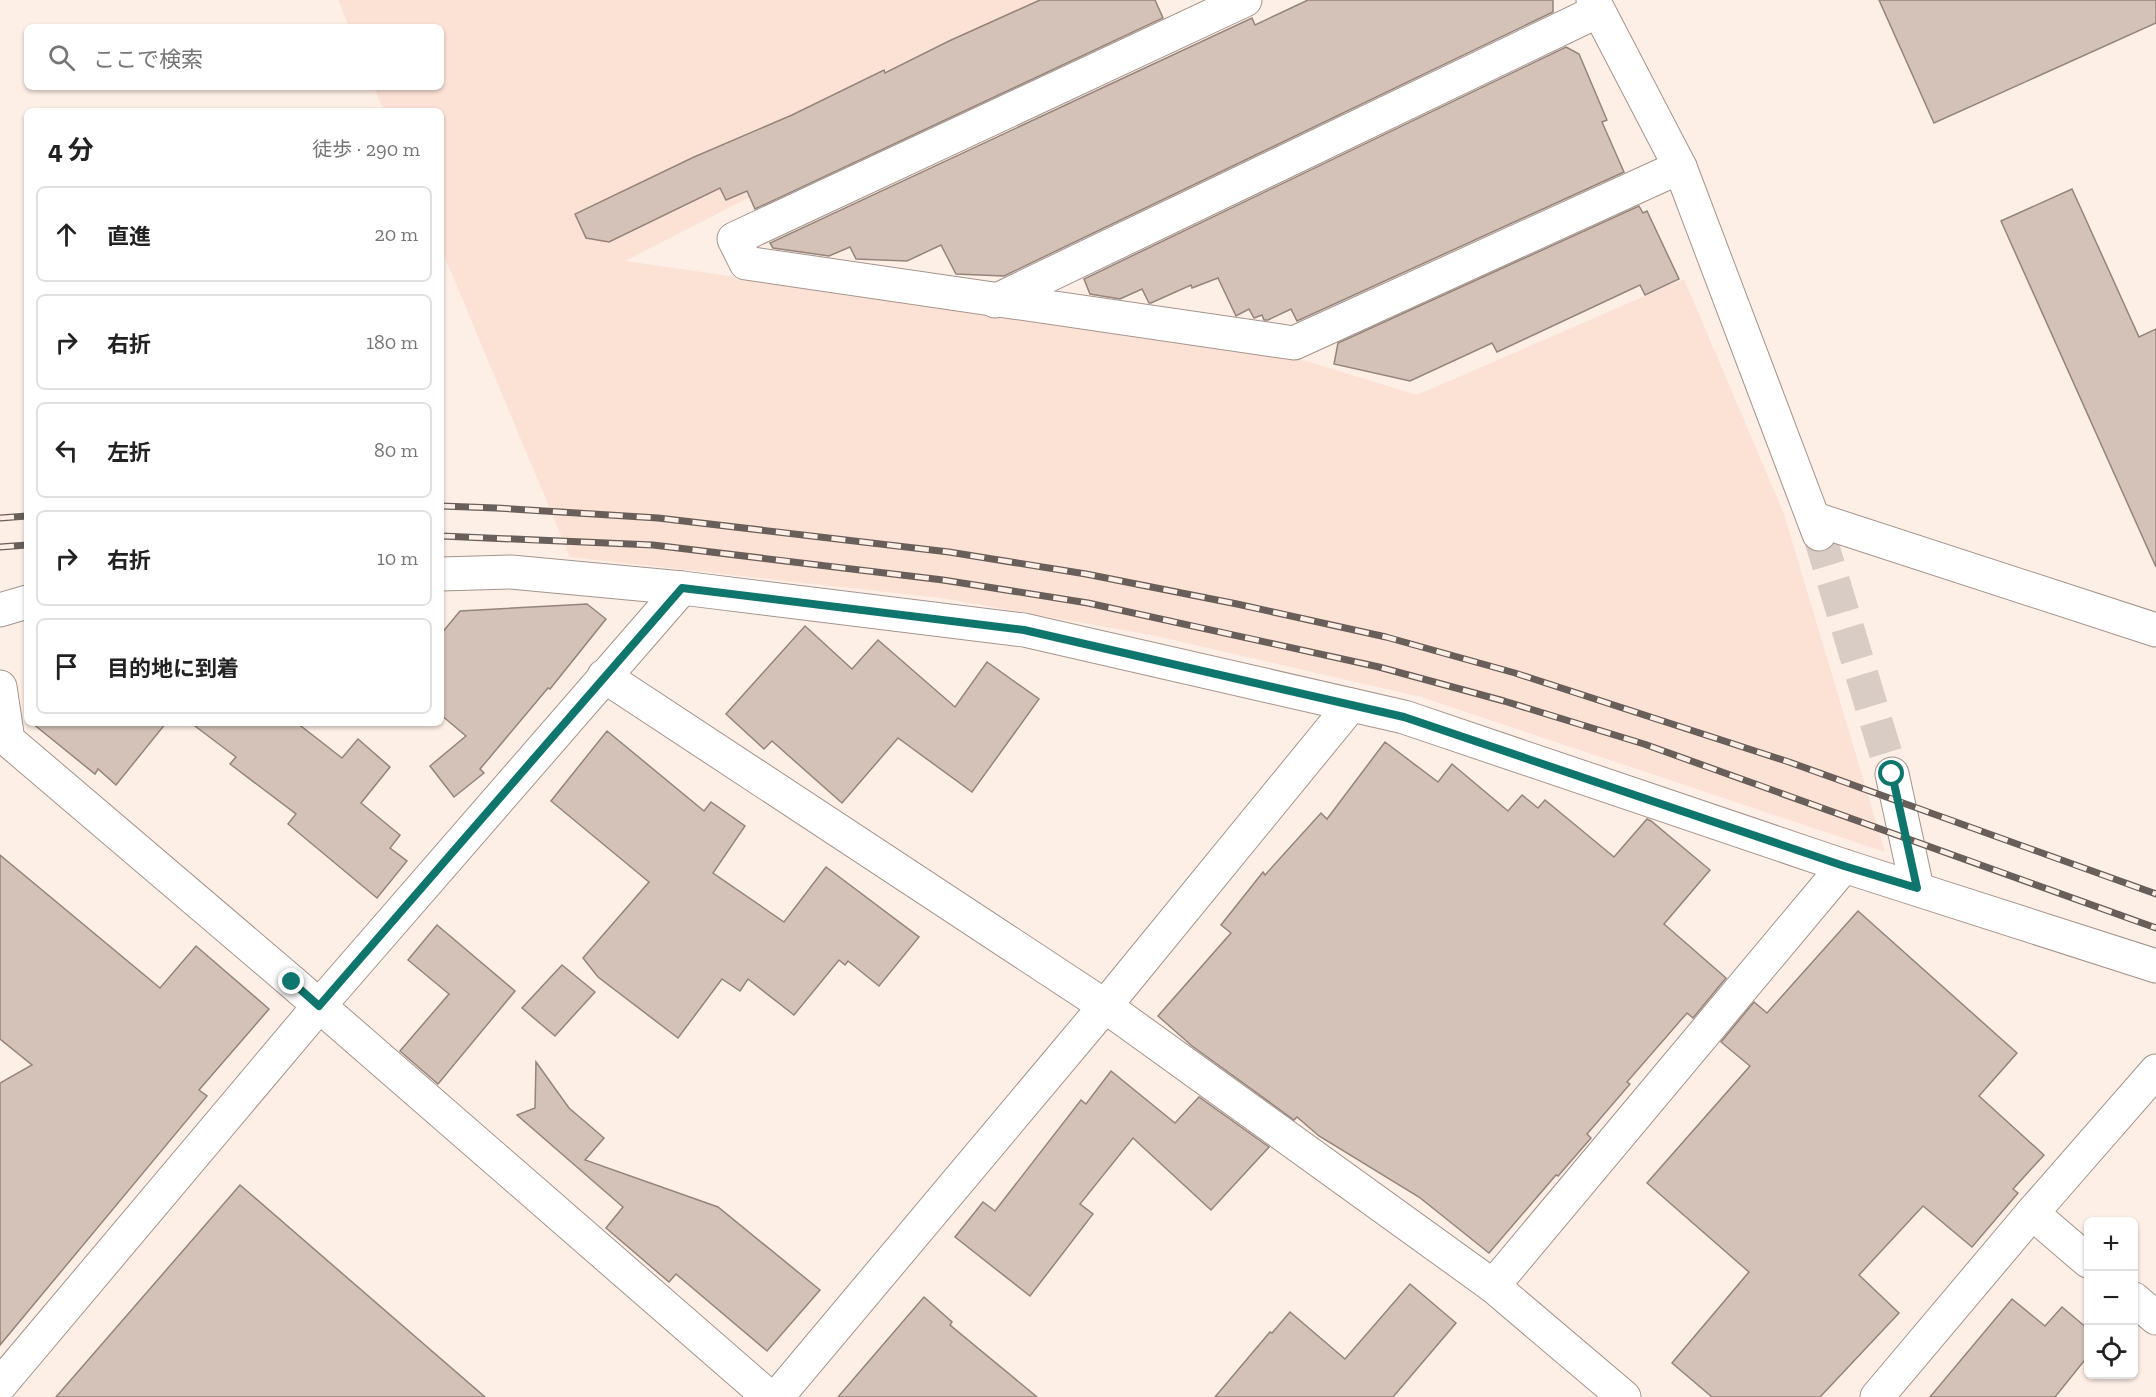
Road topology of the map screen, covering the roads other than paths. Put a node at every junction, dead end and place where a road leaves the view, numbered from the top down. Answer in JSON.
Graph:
{"nodes":[{"id":1,"x":1245,"y":0,"type":"edge"},
{"id":2,"x":1596,"y":6,"type":"edge"},
{"id":3,"x":1680,"y":167,"type":"junction"},
{"id":4,"x":995,"y":301,"type":"junction"},
{"id":5,"x":444,"y":574,"type":"edge"},
{"id":6,"x":682,"y":588,"type":"junction"},
{"id":7,"x":24,"y":603,"type":"edge"},
{"id":8,"x":0,"y":610,"type":"edge"},
{"id":9,"x":2156,"y":630,"type":"edge"},
{"id":10,"x":604,"y":676,"type":"junction"},
{"id":11,"x":0,"y":687,"type":"edge"},
{"id":12,"x":1352,"y":705,"type":"junction"},
{"id":13,"x":1892,"y":774,"type":"tunnel mouth"},
{"id":14,"x":1844,"y":866,"type":"junction"},
{"id":15,"x":1917,"y":888,"type":"junction"},
{"id":16,"x":2156,"y":966,"type":"edge"},
{"id":17,"x":319,"y":1006,"type":"junction"},
{"id":18,"x":1105,"y":1006,"type":"junction"},
{"id":19,"x":2156,"y":1071,"type":"edge"},
{"id":20,"x":2032,"y":1213,"type":"junction"},
{"id":21,"x":2084,"y":1257,"type":"edge"},
{"id":22,"x":1493,"y":1286,"type":"junction"},
{"id":23,"x":2138,"y":1303,"type":"edge"},
{"id":24,"x":2156,"y":1318,"type":"edge"},
{"id":25,"x":0,"y":1385,"type":"edge"},
{"id":26,"x":769,"y":1397,"type":"edge"},
{"id":27,"x":777,"y":1397,"type":"edge"},
{"id":28,"x":1624,"y":1397,"type":"edge"},
{"id":29,"x":1877,"y":1397,"type":"edge"}],
"edges":[{"from":1,"to":4,"type":"street"},
{"from":2,"to":3,"type":"street"},
{"from":2,"to":4,"type":"street"},
{"from":3,"to":4,"type":"street"},
{"from":3,"to":9,"type":"street"},
{"from":5,"to":6,"type":"street"},
{"from":6,"to":10,"type":"street"},
{"from":6,"to":12,"type":"street"},
{"from":7,"to":8,"type":"street"},
{"from":10,"to":17,"type":"street"},
{"from":10,"to":18,"type":"street"},
{"from":11,"to":17,"type":"street"},
{"from":12,"to":14,"type":"street"},
{"from":12,"to":18,"type":"street"},
{"from":13,"to":15,"type":"street"},
{"from":14,"to":15,"type":"street"},
{"from":14,"to":22,"type":"street"},
{"from":15,"to":16,"type":"street"},
{"from":17,"to":25,"type":"street"},
{"from":17,"to":26,"type":"street"},
{"from":18,"to":22,"type":"street"},
{"from":18,"to":27,"type":"street"},
{"from":19,"to":20,"type":"street"},
{"from":20,"to":21,"type":"street"},
{"from":20,"to":29,"type":"street"},
{"from":22,"to":28,"type":"street"},
{"from":23,"to":24,"type":"street"}]}
